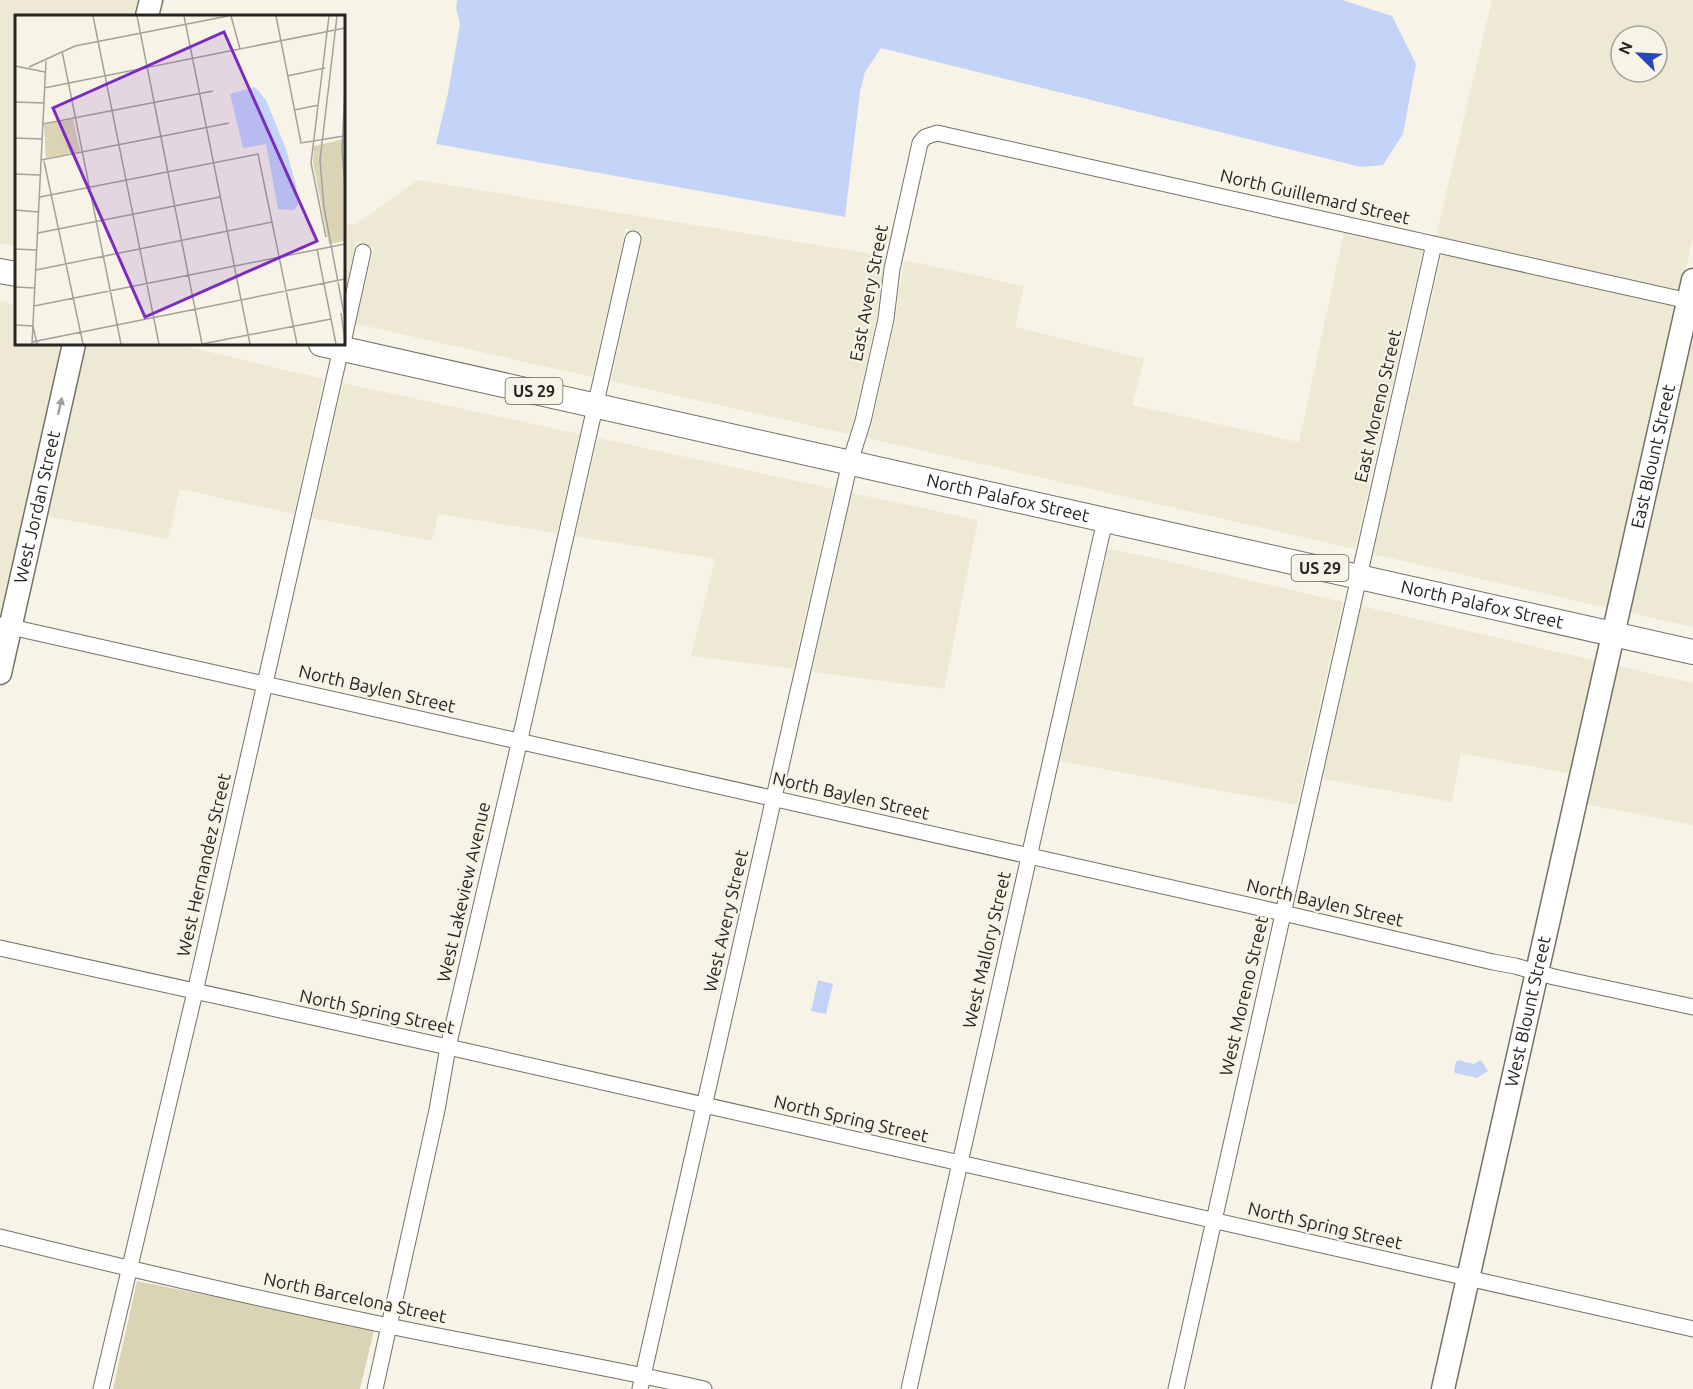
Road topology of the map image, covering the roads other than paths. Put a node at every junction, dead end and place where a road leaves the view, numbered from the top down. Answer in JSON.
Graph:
{"nodes":[{"id":1,"x":151,"y":0,"type":"edge"},
{"id":2,"x":147,"y":15,"type":"edge"},
{"id":3,"x":929,"y":135,"type":"joint"},
{"id":4,"x":633,"y":238,"type":"dead end"},
{"id":5,"x":1434,"y":244,"type":"junction"},
{"id":6,"x":363,"y":252,"type":"dead end"},
{"id":7,"x":0,"y":271,"type":"edge"},
{"id":8,"x":15,"y":274,"type":"edge"},
{"id":9,"x":1691,"y":294,"type":"edge"},
{"id":10,"x":345,"y":315,"type":"edge"},
{"id":11,"x":74,"y":345,"type":"edge"},
{"id":12,"x":337,"y":345,"type":"edge"},
{"id":13,"x":345,"y":345,"type":"edge"},
{"id":14,"x":596,"y":405,"type":"junction"},
{"id":15,"x":850,"y":462,"type":"junction"},
{"id":16,"x":1105,"y":520,"type":"junction"},
{"id":17,"x":1358,"y":577,"type":"junction"},
{"id":18,"x":5,"y":626,"type":"edge"},
{"id":19,"x":1612,"y":634,"type":"junction"},
{"id":20,"x":1693,"y":652,"type":"edge"},
{"id":21,"x":0,"y":673,"type":"edge"},
{"id":22,"x":265,"y":684,"type":"junction"},
{"id":23,"x":519,"y":741,"type":"junction"},
{"id":24,"x":774,"y":798,"type":"junction"},
{"id":25,"x":1028,"y":856,"type":"junction"},
{"id":26,"x":1283,"y":913,"type":"junction"},
{"id":27,"x":0,"y":948,"type":"edge"},
{"id":28,"x":1537,"y":972,"type":"junction"},
{"id":29,"x":195,"y":992,"type":"junction"},
{"id":30,"x":1693,"y":1007,"type":"edge"},
{"id":31,"x":448,"y":1047,"type":"junction"},
{"id":32,"x":704,"y":1106,"type":"junction"},
{"id":33,"x":960,"y":1164,"type":"junction"},
{"id":34,"x":1214,"y":1221,"type":"junction"},
{"id":35,"x":0,"y":1237,"type":"edge"},
{"id":36,"x":128,"y":1269,"type":"junction"},
{"id":37,"x":1468,"y":1279,"type":"junction"},
{"id":38,"x":389,"y":1327,"type":"junction"},
{"id":39,"x":1693,"y":1329,"type":"edge"},
{"id":40,"x":642,"y":1382,"type":"edge"},
{"id":41,"x":101,"y":1389,"type":"edge"},
{"id":42,"x":375,"y":1389,"type":"edge"},
{"id":43,"x":704,"y":1389,"type":"edge"},
{"id":44,"x":909,"y":1389,"type":"edge"},
{"id":45,"x":1176,"y":1389,"type":"edge"},
{"id":46,"x":1443,"y":1389,"type":"edge"}],
"edges":[{"from":1,"to":2,"type":"street"},
{"from":3,"to":5,"type":"street","name":"North Guillemard Street"},
{"from":3,"to":15,"type":"street","name":"East Avery Street"},
{"from":4,"to":14,"type":"street","name":"West Lakeview Avenue"},
{"from":5,"to":9,"type":"street","name":"North Guillemard Street"},
{"from":5,"to":17,"type":"street","name":"East Moreno Street"},
{"from":6,"to":10,"type":"street","name":"West Hernandez Street"},
{"from":7,"to":8,"type":"main road"},
{"from":9,"to":19,"type":"street","name":"East Blount Street"},
{"from":18,"to":11,"type":"street","name":"West Jordan Street","one_way":true},
{"from":12,"to":22,"type":"street","name":"West Hernandez Street"},
{"from":13,"to":14,"type":"main road","name":"North Palafox Street","number":"US 29"},
{"from":14,"to":15,"type":"main road","name":"North Palafox Street","number":"US 29"},
{"from":14,"to":23,"type":"street","name":"West Lakeview Avenue"},
{"from":15,"to":16,"type":"main road","name":"North Palafox Street","number":"US 29"},
{"from":15,"to":24,"type":"street","name":"West Avery Street"},
{"from":16,"to":17,"type":"main road","name":"North Palafox Street","number":"US 29"},
{"from":16,"to":25,"type":"street","name":"West Mallory Street"},
{"from":17,"to":19,"type":"main road","name":"North Palafox Street","number":"US 29"},
{"from":17,"to":26,"type":"street","name":"West Moreno Street"},
{"from":18,"to":21,"type":"street","name":"West Jordan Street"},
{"from":18,"to":22,"type":"street","name":"North Baylen Street"},
{"from":19,"to":20,"type":"main road","name":"North Palafox Street","number":"US 29"},
{"from":19,"to":28,"type":"street","name":"West Blount Street"},
{"from":22,"to":23,"type":"street","name":"North Baylen Street"},
{"from":22,"to":29,"type":"street","name":"West Hernandez Street"},
{"from":23,"to":24,"type":"street","name":"North Baylen Street"},
{"from":23,"to":31,"type":"street","name":"West Lakeview Avenue"},
{"from":24,"to":25,"type":"street","name":"North Baylen Street"},
{"from":24,"to":32,"type":"street","name":"West Avery Street"},
{"from":25,"to":26,"type":"street","name":"North Baylen Street"},
{"from":25,"to":33,"type":"street","name":"West Mallory Street"},
{"from":26,"to":28,"type":"street","name":"North Baylen Street"},
{"from":26,"to":34,"type":"street","name":"West Moreno Street"},
{"from":27,"to":29,"type":"street","name":"North Spring Street"},
{"from":28,"to":30,"type":"street","name":"North Baylen Street"},
{"from":28,"to":37,"type":"street","name":"West Blount Street"},
{"from":29,"to":31,"type":"street","name":"North Spring Street"},
{"from":29,"to":36,"type":"street","name":"West Hernandez Street"},
{"from":31,"to":32,"type":"street","name":"North Spring Street"},
{"from":31,"to":38,"type":"street","name":"West Lakeview Avenue"},
{"from":32,"to":33,"type":"street","name":"North Spring Street"},
{"from":32,"to":40,"type":"street","name":"West Avery Street"},
{"from":33,"to":34,"type":"street","name":"North Spring Street"},
{"from":33,"to":44,"type":"street","name":"West Mallory Street"},
{"from":34,"to":37,"type":"street","name":"North Spring Street"},
{"from":34,"to":45,"type":"street","name":"West Moreno Street"},
{"from":35,"to":36,"type":"street","name":"North Barcelona Street"},
{"from":36,"to":38,"type":"street","name":"North Barcelona Street"},
{"from":36,"to":41,"type":"street","name":"West Hernandez Street"},
{"from":37,"to":39,"type":"street","name":"North Spring Street"},
{"from":37,"to":46,"type":"street","name":"West Blount Street"},
{"from":38,"to":40,"type":"street","name":"North Barcelona Street"},
{"from":38,"to":42,"type":"street","name":"West Lakeview Avenue"},
{"from":40,"to":43,"type":"street","name":"North Barcelona Street"}]}
